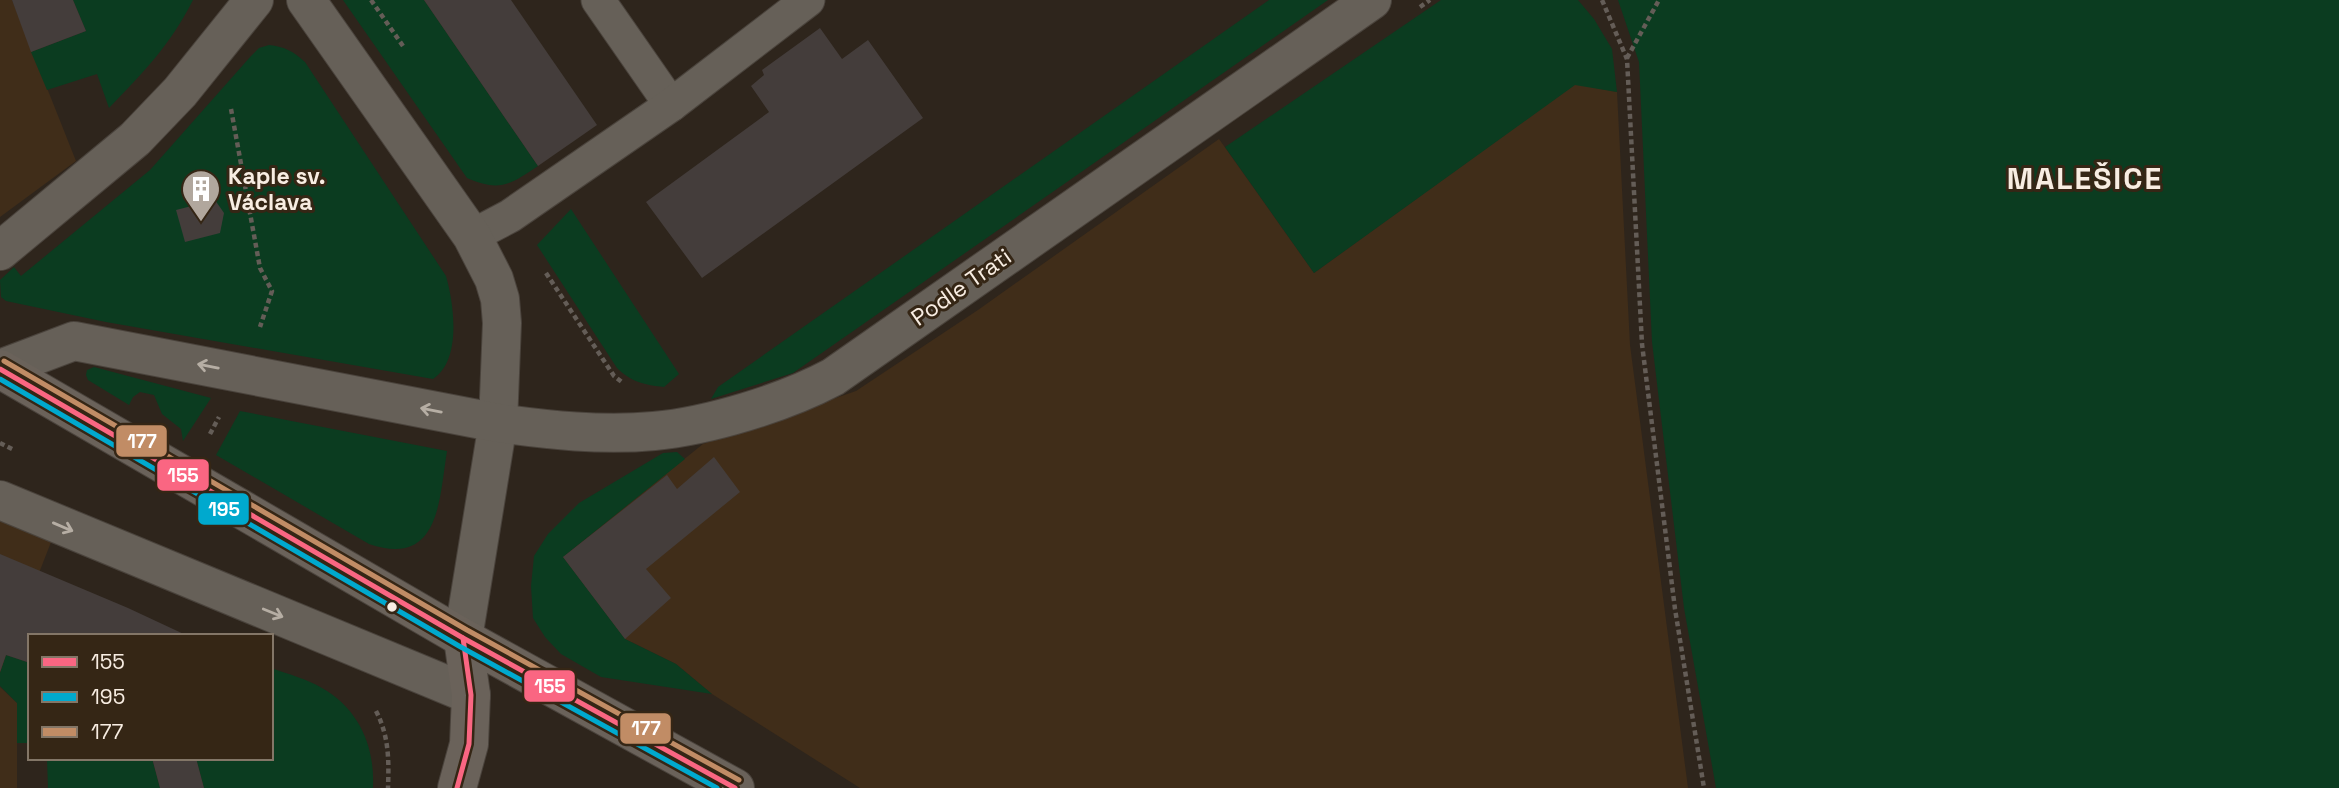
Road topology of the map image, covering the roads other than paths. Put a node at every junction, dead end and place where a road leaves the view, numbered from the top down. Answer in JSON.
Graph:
{"nodes":[{"id":1,"x":254,"y":0,"type":"edge"},
{"id":2,"x":306,"y":0,"type":"edge"},
{"id":3,"x":598,"y":0,"type":"edge"},
{"id":4,"x":808,"y":0,"type":"edge"},
{"id":5,"x":1372,"y":0,"type":"edge"},
{"id":6,"x":671,"y":105,"type":"junction"},
{"id":7,"x":472,"y":236,"type":"junction"},
{"id":8,"x":0,"y":251,"type":"edge"},
{"id":9,"x":0,"y":369,"type":"edge"},
{"id":10,"x":498,"y":423,"type":"junction"},
{"id":11,"x":0,"y":500,"type":"edge"},
{"id":12,"x":463,"y":638,"type":"junction"},
{"id":13,"x":471,"y":695,"type":"junction"},
{"id":14,"x":457,"y":788,"type":"edge"},
{"id":15,"x":735,"y":788,"type":"edge"}],
"edges":[{"from":1,"to":8,"type":"street"},
{"from":2,"to":7,"type":"street"},
{"from":3,"to":6,"type":"lane"},
{"from":4,"to":6,"type":"lane"},
{"from":5,"to":10,"type":"street","name":"Podle Trati"},
{"from":6,"to":7,"type":"lane"},
{"from":7,"to":10,"type":"street"},
{"from":10,"to":9,"type":"street","name":"Podle Trati","one_way":true},
{"from":9,"to":12,"type":"main road"},
{"from":10,"to":12,"type":"street"},
{"from":11,"to":13,"type":"street","one_way":true},
{"from":12,"to":13,"type":"main road"},
{"from":12,"to":15,"type":"main road"},
{"from":13,"to":14,"type":"main road"}]}
